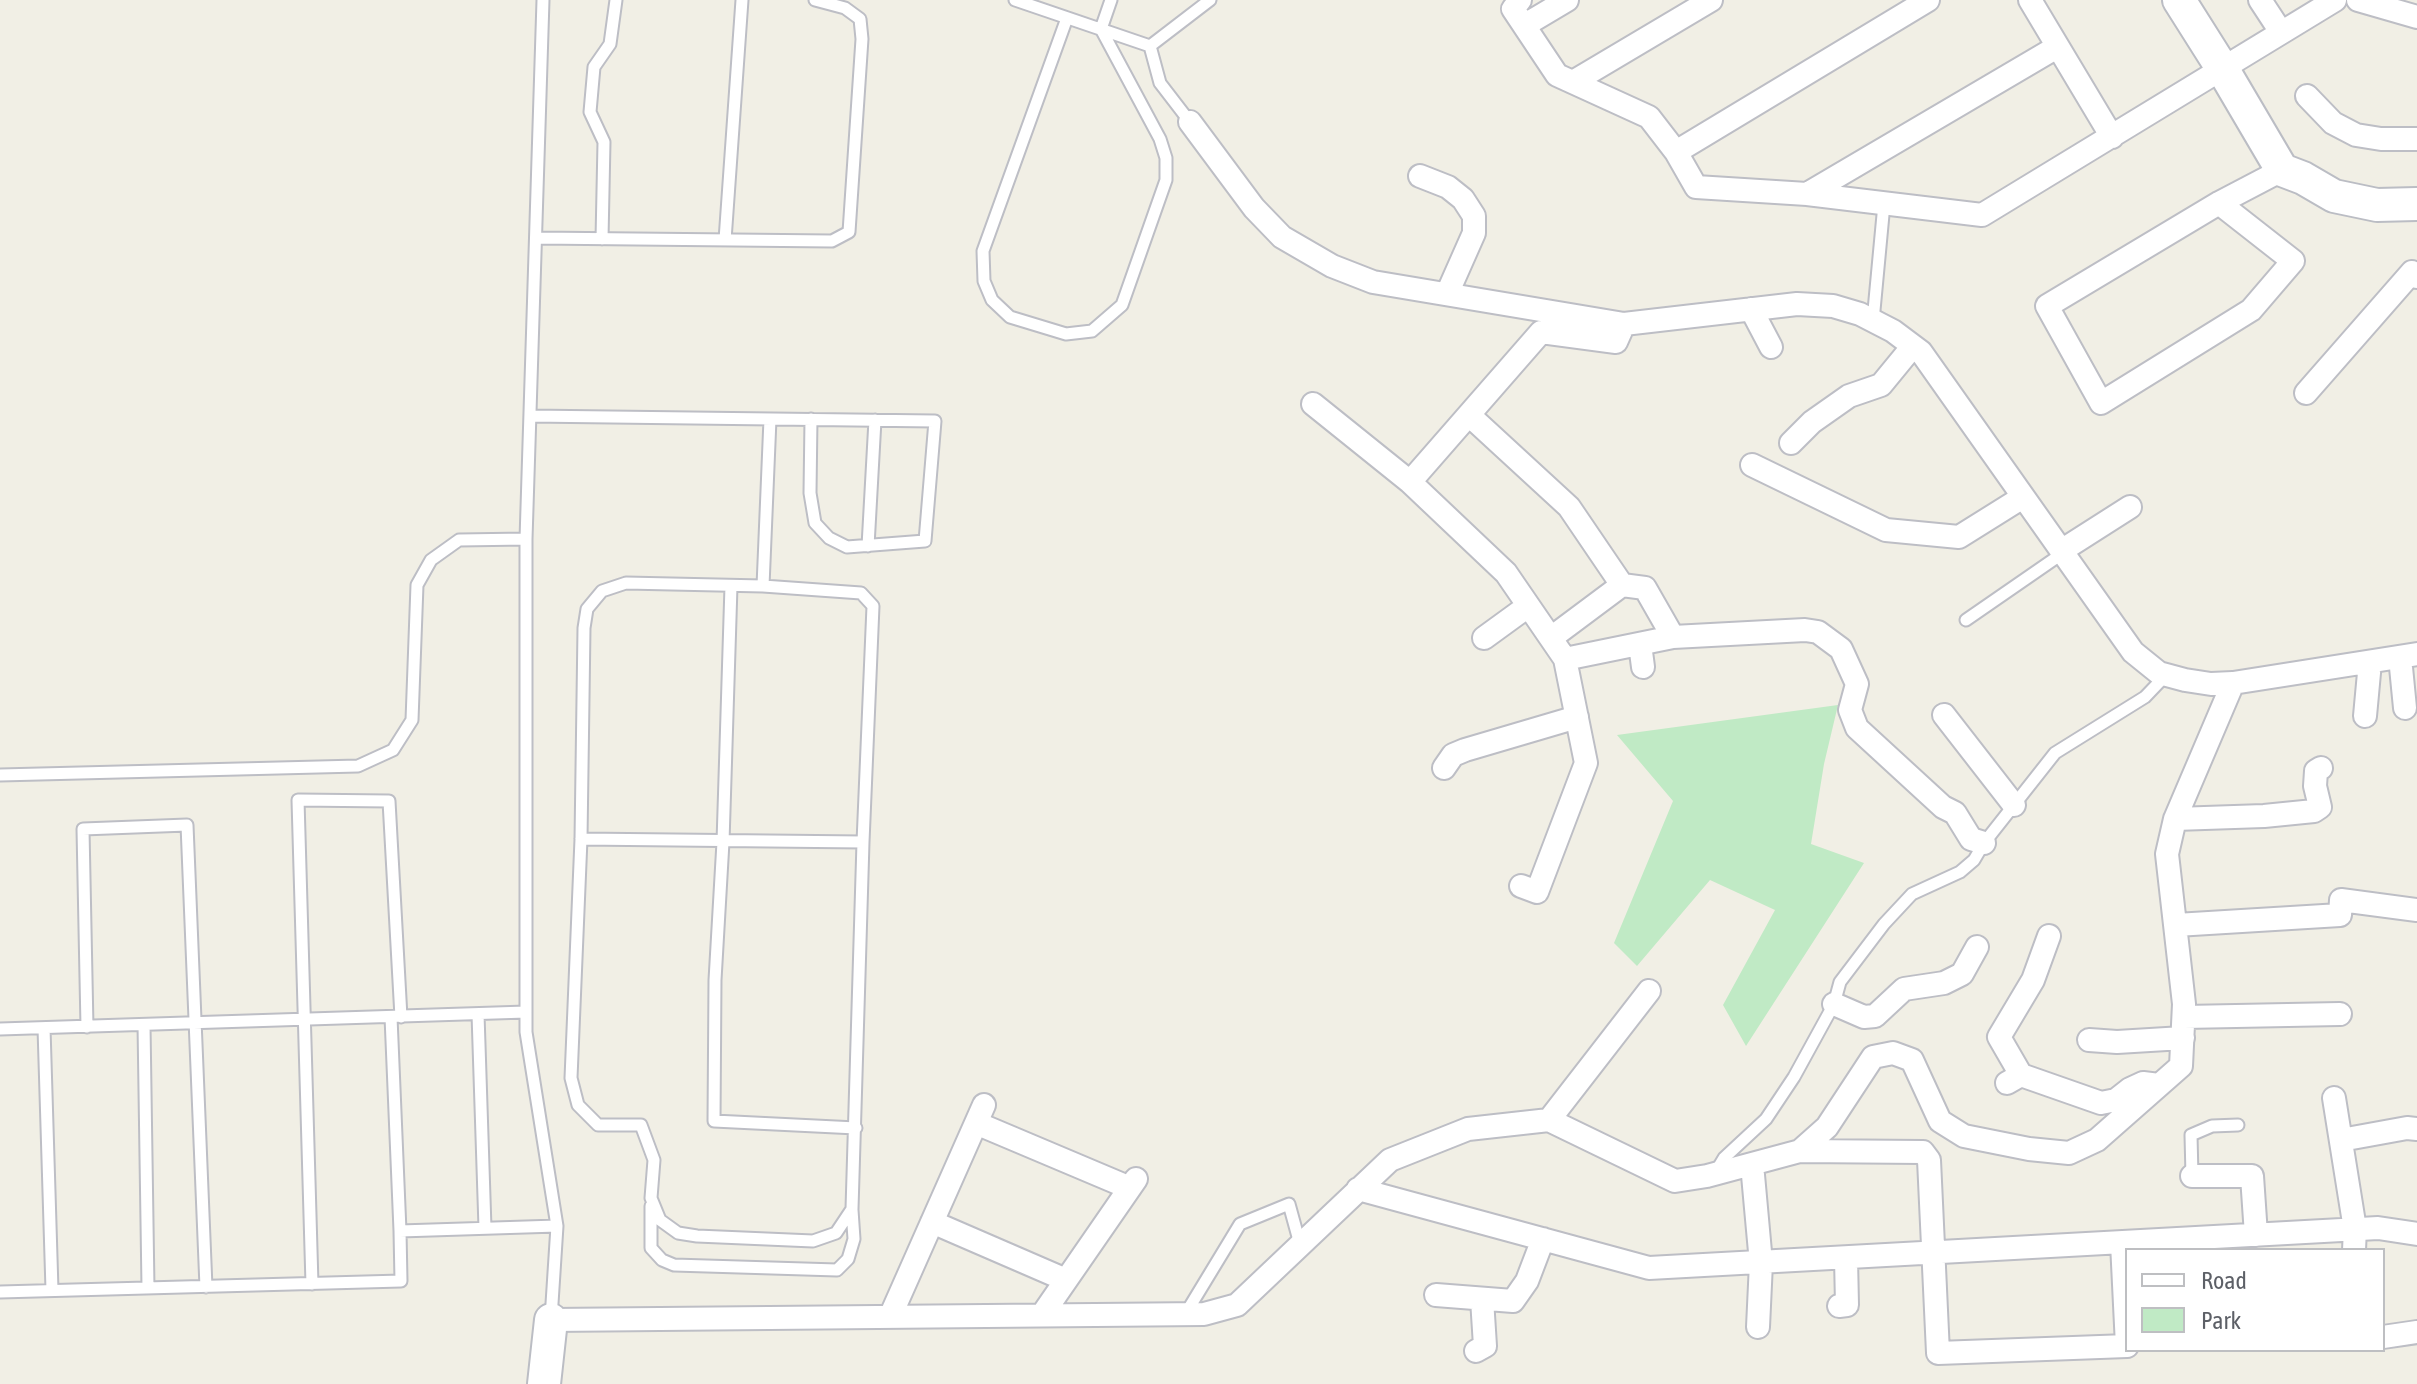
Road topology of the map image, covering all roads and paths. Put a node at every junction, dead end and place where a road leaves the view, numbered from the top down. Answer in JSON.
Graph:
{"nodes":[{"id":1,"x":543,"y":0,"type":"edge"},
{"id":2,"x":616,"y":0,"type":"edge"},
{"id":3,"x":742,"y":0,"type":"edge"},
{"id":4,"x":815,"y":0,"type":"edge"},
{"id":5,"x":1015,"y":0,"type":"edge"},
{"id":6,"x":1111,"y":0,"type":"edge"},
{"id":7,"x":1210,"y":0,"type":"edge"},
{"id":8,"x":1520,"y":0,"type":"edge"},
{"id":9,"x":1567,"y":0,"type":"edge"},
{"id":10,"x":1711,"y":0,"type":"edge"},
{"id":11,"x":1928,"y":0,"type":"edge"},
{"id":12,"x":2030,"y":0,"type":"edge"},
{"id":13,"x":2179,"y":0,"type":"edge"},
{"id":14,"x":2260,"y":0,"type":"edge"},
{"id":15,"x":2335,"y":0,"type":"edge"},
{"id":16,"x":2358,"y":0,"type":"edge"},
{"id":17,"x":2417,"y":17,"type":"edge"},
{"id":18,"x":1067,"y":18,"type":"junction"},
{"id":19,"x":1525,"y":25,"type":"junction"},
{"id":20,"x":1101,"y":29,"type":"junction"},
{"id":21,"x":2281,"y":32,"type":"junction"},
{"id":22,"x":1150,"y":46,"type":"junction"},
{"id":23,"x":2057,"y":47,"type":"junction"},
{"id":24,"x":2222,"y":68,"type":"junction"},
{"id":25,"x":1573,"y":82,"type":"junction"},
{"id":26,"x":2307,"y":96,"type":"dead end"},
{"id":27,"x":1190,"y":122,"type":"joint"},
{"id":28,"x":2112,"y":137,"type":"junction"},
{"id":29,"x":2417,"y":139,"type":"edge"},
{"id":30,"x":1676,"y":152,"type":"junction"},
{"id":31,"x":2282,"y":170,"type":"junction"},
{"id":32,"x":1420,"y":176,"type":"dead end"},
{"id":33,"x":1807,"y":194,"type":"junction"},
{"id":34,"x":2219,"y":203,"type":"junction"},
{"id":35,"x":1884,"y":204,"type":"junction"},
{"id":36,"x":2417,"y":204,"type":"edge"},
{"id":37,"x":537,"y":238,"type":"junction"},
{"id":38,"x":602,"y":239,"type":"junction"},
{"id":39,"x":725,"y":240,"type":"junction"},
{"id":40,"x":2417,"y":277,"type":"edge"},
{"id":41,"x":1447,"y":294,"type":"junction"},
{"id":42,"x":1751,"y":309,"type":"junction"},
{"id":43,"x":1873,"y":321,"type":"junction"},
{"id":44,"x":1624,"y":324,"type":"junction"},
{"id":45,"x":1913,"y":346,"type":"junction"},
{"id":46,"x":1771,"y":347,"type":"dead end"},
{"id":47,"x":2306,"y":393,"type":"dead end"},
{"id":48,"x":1327,"y":408,"type":"dead end"},
{"id":49,"x":1469,"y":415,"type":"junction"},
{"id":50,"x":530,"y":416,"type":"junction"},
{"id":51,"x":770,"y":419,"type":"junction"},
{"id":52,"x":811,"y":419,"type":"junction"},
{"id":53,"x":875,"y":420,"type":"junction"},
{"id":54,"x":1791,"y":443,"type":"dead end"},
{"id":55,"x":1752,"y":465,"type":"dead end"},
{"id":56,"x":1410,"y":482,"type":"junction"},
{"id":57,"x":2023,"y":497,"type":"junction"},
{"id":58,"x":2130,"y":507,"type":"dead end"},
{"id":59,"x":526,"y":539,"type":"junction"},
{"id":60,"x":868,"y":546,"type":"junction"},
{"id":61,"x":2062,"y":552,"type":"junction"},
{"id":62,"x":1622,"y":585,"type":"junction"},
{"id":63,"x":731,"y":586,"type":"junction"},
{"id":64,"x":763,"y":586,"type":"junction"},
{"id":65,"x":1528,"y":606,"type":"junction"},
{"id":66,"x":1966,"y":620,"type":"dead end"},
{"id":67,"x":1673,"y":637,"type":"junction"},
{"id":68,"x":1484,"y":638,"type":"dead end"},
{"id":69,"x":1551,"y":638,"type":"junction"},
{"id":70,"x":1640,"y":644,"type":"junction"},
{"id":71,"x":2408,"y":656,"type":"edge"},
{"id":72,"x":1565,"y":659,"type":"junction"},
{"id":73,"x":2370,"y":662,"type":"junction"},
{"id":74,"x":1643,"y":667,"type":"dead end"},
{"id":75,"x":2166,"y":675,"type":"junction"},
{"id":76,"x":2233,"y":683,"type":"junction"},
{"id":77,"x":2405,"y":708,"type":"dead end"},
{"id":78,"x":1944,"y":715,"type":"dead end"},
{"id":79,"x":2365,"y":716,"type":"dead end"},
{"id":80,"x":1577,"y":717,"type":"junction"},
{"id":81,"x":1444,"y":768,"type":"dead end"},
{"id":82,"x":2321,"y":768,"type":"dead end"},
{"id":83,"x":0,"y":775,"type":"edge"},
{"id":84,"x":2014,"y":805,"type":"junction"},
{"id":85,"x":2175,"y":819,"type":"junction"},
{"id":86,"x":581,"y":839,"type":"junction"},
{"id":87,"x":723,"y":842,"type":"junction"},
{"id":88,"x":863,"y":842,"type":"junction"},
{"id":89,"x":1984,"y":843,"type":"junction"},
{"id":90,"x":1521,"y":886,"type":"dead end"},
{"id":91,"x":2417,"y":910,"type":"edge"},
{"id":92,"x":2176,"y":925,"type":"junction"},
{"id":93,"x":2049,"y":936,"type":"dead end"},
{"id":94,"x":1977,"y":947,"type":"dead end"},
{"id":95,"x":1649,"y":991,"type":"dead end"},
{"id":96,"x":1834,"y":1004,"type":"junction"},
{"id":97,"x":526,"y":1012,"type":"junction"},
{"id":98,"x":478,"y":1014,"type":"junction"},
{"id":99,"x":2340,"y":1014,"type":"dead end"},
{"id":100,"x":396,"y":1017,"type":"junction"},
{"id":101,"x":304,"y":1020,"type":"junction"},
{"id":102,"x":195,"y":1023,"type":"junction"},
{"id":103,"x":144,"y":1025,"type":"junction"},
{"id":104,"x":87,"y":1027,"type":"junction"},
{"id":105,"x":44,"y":1028,"type":"junction"},
{"id":106,"x":2183,"y":1028,"type":"junction"},
{"id":107,"x":0,"y":1029,"type":"edge"},
{"id":108,"x":2089,"y":1040,"type":"dead end"},
{"id":109,"x":2159,"y":1085,"type":"junction"},
{"id":110,"x":2334,"y":1098,"type":"dead end"},
{"id":111,"x":1549,"y":1120,"type":"junction"},
{"id":112,"x":2238,"y":1125,"type":"dead end"},
{"id":113,"x":856,"y":1128,"type":"junction"},
{"id":114,"x":2417,"y":1129,"type":"edge"},
{"id":115,"x":2341,"y":1140,"type":"junction"},
{"id":116,"x":1800,"y":1151,"type":"junction"},
{"id":117,"x":1752,"y":1164,"type":"junction"},
{"id":118,"x":1714,"y":1174,"type":"junction"},
{"id":119,"x":2192,"y":1176,"type":"joint"},
{"id":120,"x":1358,"y":1189,"type":"junction"},
{"id":121,"x":651,"y":1198,"type":"junction"},
{"id":122,"x":852,"y":1209,"type":"junction"},
{"id":123,"x":932,"y":1222,"type":"junction"},
{"id":124,"x":557,"y":1226,"type":"junction"},
{"id":125,"x":485,"y":1228,"type":"junction"},
{"id":126,"x":400,"y":1231,"type":"junction"},
{"id":127,"x":2417,"y":1234,"type":"edge"},
{"id":128,"x":2256,"y":1235,"type":"junction"},
{"id":129,"x":1543,"y":1239,"type":"junction"},
{"id":130,"x":2355,"y":1240,"type":"edge"},
{"id":131,"x":2122,"y":1243,"type":"junction"},
{"id":132,"x":1300,"y":1245,"type":"junction"},
{"id":133,"x":1934,"y":1253,"type":"junction"},
{"id":134,"x":1846,"y":1258,"type":"junction"},
{"id":135,"x":1761,"y":1263,"type":"junction"},
{"id":136,"x":1066,"y":1280,"type":"junction"},
{"id":137,"x":312,"y":1284,"type":"junction"},
{"id":138,"x":206,"y":1287,"type":"junction"},
{"id":139,"x":148,"y":1288,"type":"junction"},
{"id":140,"x":52,"y":1290,"type":"junction"},
{"id":141,"x":0,"y":1292,"type":"edge"},
{"id":142,"x":1436,"y":1295,"type":"dead end"},
{"id":143,"x":1482,"y":1299,"type":"junction"},
{"id":144,"x":1847,"y":1305,"type":"dead end"},
{"id":145,"x":2125,"y":1305,"type":"edge"},
{"id":146,"x":1186,"y":1314,"type":"junction"},
{"id":147,"x":1042,"y":1315,"type":"junction"},
{"id":148,"x":890,"y":1317,"type":"junction"},
{"id":149,"x":1758,"y":1327,"type":"dead end"},
{"id":150,"x":550,"y":1330,"type":"junction"},
{"id":151,"x":2417,"y":1332,"type":"edge"},
{"id":152,"x":2385,"y":1337,"type":"edge"},
{"id":153,"x":2125,"y":1346,"type":"edge"},
{"id":154,"x":1476,"y":1351,"type":"dead end"},
{"id":155,"x":544,"y":1384,"type":"edge"}],
"edges":[{"from":1,"to":37,"type":"lane"},
{"from":2,"to":38,"type":"lane"},
{"from":3,"to":39,"type":"lane"},
{"from":4,"to":39,"type":"lane"},
{"from":5,"to":18,"type":"lane"},
{"from":6,"to":20,"type":"lane"},
{"from":7,"to":22,"type":"lane"},
{"from":8,"to":19,"type":"street"},
{"from":9,"to":19,"type":"street"},
{"from":10,"to":25,"type":"street"},
{"from":11,"to":30,"type":"street"},
{"from":12,"to":23,"type":"street"},
{"from":13,"to":24,"type":"street"},
{"from":14,"to":21,"type":"street"},
{"from":15,"to":21,"type":"street"},
{"from":16,"to":17,"type":"street"},
{"from":18,"to":20,"type":"lane"},
{"from":18,"to":20,"type":"lane"},
{"from":19,"to":25,"type":"street"},
{"from":20,"to":22,"type":"lane"},
{"from":21,"to":24,"type":"street"},
{"from":22,"to":27,"type":"lane"},
{"from":23,"to":28,"type":"street"},
{"from":23,"to":33,"type":"street"},
{"from":24,"to":28,"type":"street"},
{"from":24,"to":31,"type":"street"},
{"from":25,"to":30,"type":"street"},
{"from":26,"to":29,"type":"street"},
{"from":27,"to":41,"type":"street"},
{"from":28,"to":35,"type":"street"},
{"from":30,"to":33,"type":"street"},
{"from":31,"to":34,"type":"street"},
{"from":31,"to":36,"type":"street"},
{"from":32,"to":41,"type":"street"},
{"from":33,"to":35,"type":"street"},
{"from":34,"to":34,"type":"street"},
{"from":35,"to":43,"type":"lane"},
{"from":37,"to":38,"type":"lane"},
{"from":37,"to":50,"type":"lane"},
{"from":38,"to":39,"type":"lane"},
{"from":40,"to":47,"type":"street"},
{"from":41,"to":44,"type":"street"},
{"from":42,"to":43,"type":"street"},
{"from":42,"to":44,"type":"street"},
{"from":42,"to":46,"type":"street"},
{"from":43,"to":45,"type":"street"},
{"from":44,"to":49,"type":"street"},
{"from":45,"to":54,"type":"street"},
{"from":45,"to":57,"type":"street"},
{"from":48,"to":56,"type":"street"},
{"from":49,"to":56,"type":"street"},
{"from":49,"to":62,"type":"street"},
{"from":50,"to":51,"type":"lane"},
{"from":50,"to":59,"type":"lane"},
{"from":51,"to":52,"type":"lane"},
{"from":51,"to":64,"type":"lane"},
{"from":52,"to":53,"type":"lane"},
{"from":52,"to":60,"type":"lane"},
{"from":53,"to":60,"type":"lane"},
{"from":53,"to":60,"type":"lane"},
{"from":55,"to":57,"type":"street"},
{"from":56,"to":65,"type":"street"},
{"from":57,"to":61,"type":"street"},
{"from":58,"to":61,"type":"street"},
{"from":59,"to":83,"type":"lane"},
{"from":59,"to":97,"type":"lane"},
{"from":61,"to":66,"type":"lane"},
{"from":61,"to":75,"type":"street"},
{"from":62,"to":67,"type":"street"},
{"from":62,"to":69,"type":"street"},
{"from":63,"to":64,"type":"lane"},
{"from":63,"to":86,"type":"lane"},
{"from":63,"to":87,"type":"lane"},
{"from":64,"to":88,"type":"lane"},
{"from":65,"to":68,"type":"street"},
{"from":65,"to":69,"type":"street"},
{"from":67,"to":70,"type":"street"},
{"from":67,"to":89,"type":"street"},
{"from":69,"to":72,"type":"street"},
{"from":70,"to":72,"type":"street"},
{"from":70,"to":74,"type":"street"},
{"from":71,"to":73,"type":"street"},
{"from":71,"to":77,"type":"street"},
{"from":72,"to":80,"type":"street"},
{"from":73,"to":76,"type":"street"},
{"from":73,"to":79,"type":"street"},
{"from":75,"to":76,"type":"street"},
{"from":75,"to":84,"type":"lane"},
{"from":76,"to":85,"type":"street"},
{"from":78,"to":84,"type":"street"},
{"from":80,"to":81,"type":"street"},
{"from":80,"to":90,"type":"street"},
{"from":82,"to":85,"type":"street"},
{"from":84,"to":89,"type":"lane"},
{"from":85,"to":92,"type":"street"},
{"from":86,"to":87,"type":"lane"},
{"from":86,"to":121,"type":"lane"},
{"from":87,"to":88,"type":"lane"},
{"from":87,"to":113,"type":"lane"},
{"from":88,"to":113,"type":"lane"},
{"from":89,"to":96,"type":"lane"},
{"from":91,"to":92,"type":"street"},
{"from":92,"to":106,"type":"street"},
{"from":93,"to":109,"type":"street"},
{"from":94,"to":96,"type":"street"},
{"from":95,"to":111,"type":"street"},
{"from":96,"to":118,"type":"lane"},
{"from":97,"to":98,"type":"lane"},
{"from":97,"to":124,"type":"lane"},
{"from":98,"to":100,"type":"lane"},
{"from":98,"to":125,"type":"lane"},
{"from":99,"to":106,"type":"street"},
{"from":100,"to":101,"type":"lane"},
{"from":100,"to":101,"type":"lane"},
{"from":100,"to":126,"type":"lane"},
{"from":101,"to":102,"type":"lane"},
{"from":101,"to":137,"type":"lane"},
{"from":102,"to":103,"type":"lane"},
{"from":102,"to":104,"type":"lane"},
{"from":102,"to":138,"type":"lane"},
{"from":103,"to":104,"type":"lane"},
{"from":103,"to":139,"type":"lane"},
{"from":104,"to":105,"type":"lane"},
{"from":105,"to":107,"type":"lane"},
{"from":105,"to":140,"type":"lane"},
{"from":106,"to":108,"type":"street"},
{"from":106,"to":109,"type":"street"},
{"from":109,"to":116,"type":"street"},
{"from":110,"to":115,"type":"street"},
{"from":111,"to":118,"type":"street"},
{"from":111,"to":120,"type":"street"},
{"from":112,"to":119,"type":"lane"},
{"from":113,"to":122,"type":"lane"},
{"from":114,"to":115,"type":"street"},
{"from":115,"to":130,"type":"street"},
{"from":116,"to":117,"type":"street"},
{"from":116,"to":133,"type":"street"},
{"from":117,"to":118,"type":"street"},
{"from":117,"to":135,"type":"street"},
{"from":119,"to":128,"type":"street"},
{"from":120,"to":129,"type":"street"},
{"from":120,"to":132,"type":"street"},
{"from":121,"to":122,"type":"lane"},
{"from":121,"to":122,"type":"lane"},
{"from":123,"to":136,"type":"street"},
{"from":123,"to":136,"type":"street"},
{"from":123,"to":148,"type":"street"},
{"from":124,"to":125,"type":"lane"},
{"from":124,"to":150,"type":"lane"},
{"from":125,"to":126,"type":"lane"},
{"from":126,"to":137,"type":"lane"},
{"from":127,"to":130,"type":"street"},
{"from":128,"to":130,"type":"street"},
{"from":128,"to":131,"type":"street"},
{"from":129,"to":135,"type":"street"},
{"from":129,"to":143,"type":"street"},
{"from":131,"to":133,"type":"street"},
{"from":131,"to":145,"type":"street"},
{"from":132,"to":146,"type":"street"},
{"from":132,"to":146,"type":"lane"},
{"from":133,"to":134,"type":"street"},
{"from":133,"to":153,"type":"street"},
{"from":134,"to":135,"type":"street"},
{"from":134,"to":144,"type":"street"},
{"from":135,"to":149,"type":"street"},
{"from":136,"to":147,"type":"street"},
{"from":137,"to":138,"type":"lane"},
{"from":138,"to":139,"type":"lane"},
{"from":139,"to":140,"type":"lane"},
{"from":140,"to":141,"type":"lane"},
{"from":142,"to":143,"type":"street"},
{"from":143,"to":154,"type":"street"},
{"from":146,"to":147,"type":"street"},
{"from":147,"to":148,"type":"street"},
{"from":148,"to":150,"type":"street"},
{"from":150,"to":155,"type":"street"},
{"from":151,"to":152,"type":"street"}]}
